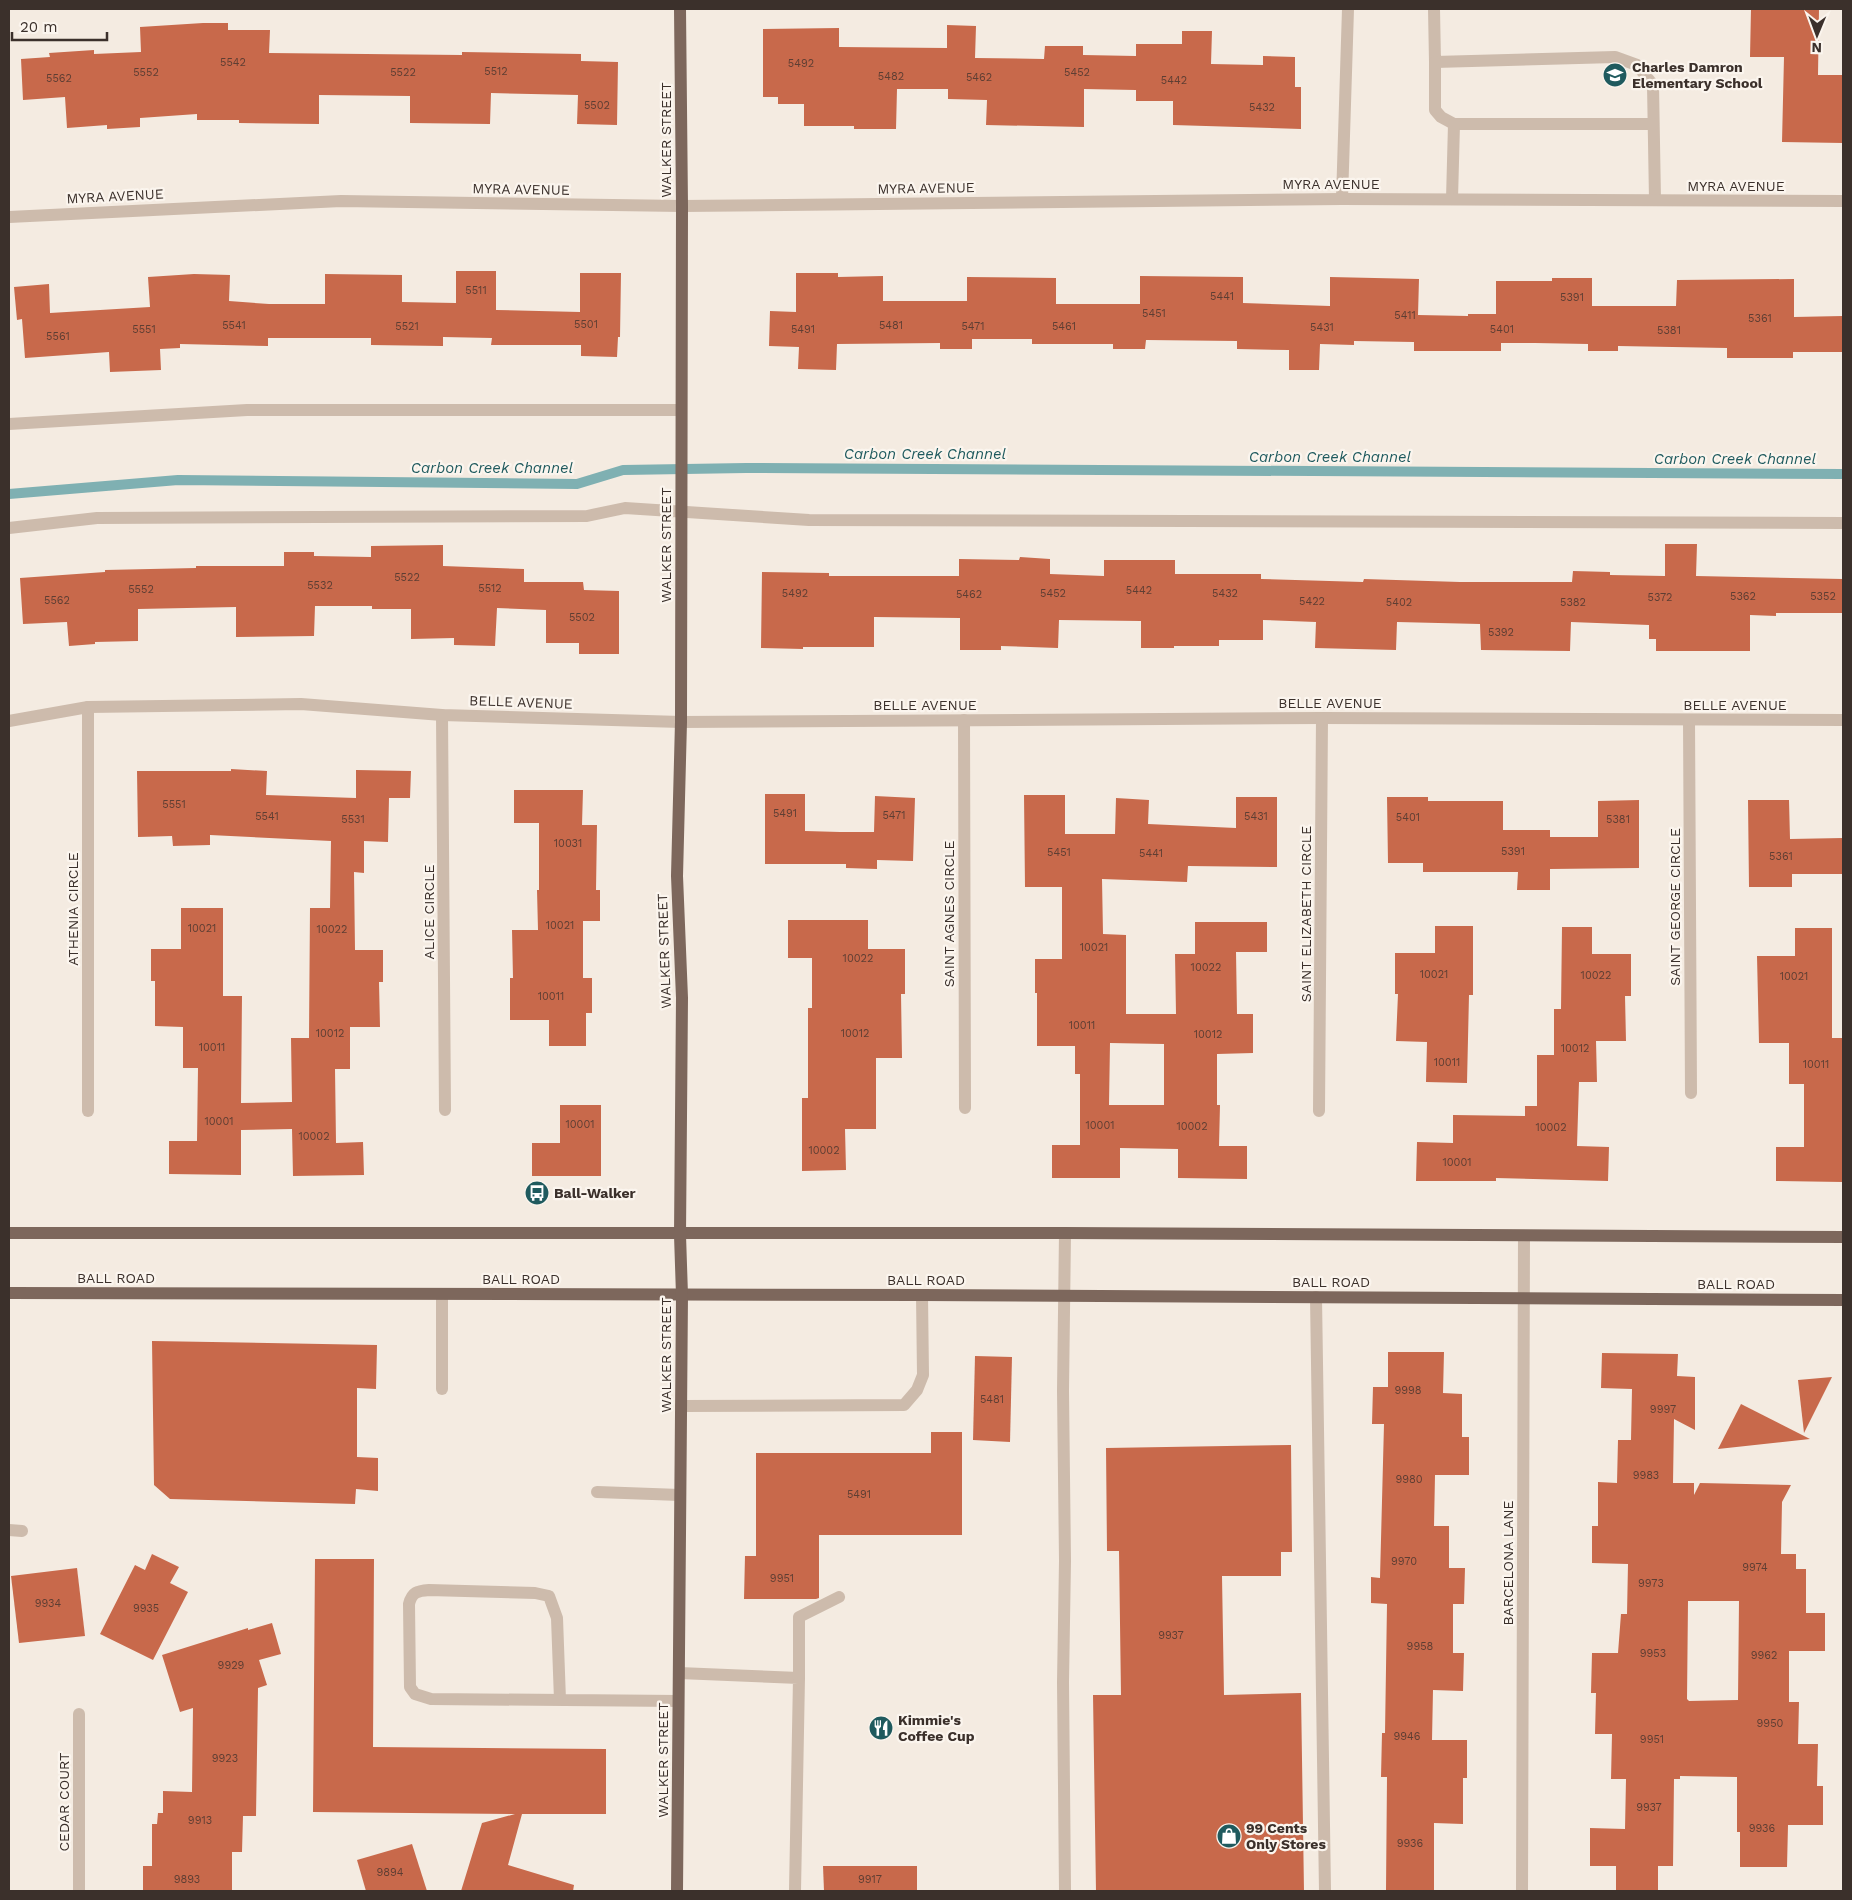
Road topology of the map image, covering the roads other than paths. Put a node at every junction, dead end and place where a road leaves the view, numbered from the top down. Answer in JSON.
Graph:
{"nodes":[{"id":1,"x":680,"y":9,"type":"edge"},
{"id":2,"x":1348,"y":9,"type":"edge"},
{"id":3,"x":1434,"y":9,"type":"edge"},
{"id":4,"x":1435,"y":62,"type":"junction"},
{"id":5,"x":1454,"y":124,"type":"junction"},
{"id":6,"x":1653,"y":124,"type":"junction"},
{"id":7,"x":1342,"y":199,"type":"junction"},
{"id":8,"x":1452,"y":199,"type":"junction"},
{"id":9,"x":1655,"y":200,"type":"junction"},
{"id":10,"x":1843,"y":201,"type":"edge"},
{"id":11,"x":682,"y":206,"type":"junction"},
{"id":12,"x":9,"y":217,"type":"edge"},
{"id":13,"x":681,"y":410,"type":"junction"},
{"id":14,"x":9,"y":424,"type":"edge"},
{"id":15,"x":681,"y":506,"type":"junction"},
{"id":16,"x":1843,"y":523,"type":"edge"},
{"id":17,"x":9,"y":528,"type":"edge"},
{"id":18,"x":88,"y":707,"type":"junction"},
{"id":19,"x":442,"y":715,"type":"junction"},
{"id":20,"x":1322,"y":718,"type":"junction"},
{"id":21,"x":964,"y":720,"type":"junction"},
{"id":22,"x":1689,"y":720,"type":"junction"},
{"id":23,"x":1843,"y":720,"type":"edge"},
{"id":24,"x":9,"y":721,"type":"edge"},
{"id":25,"x":681,"y":722,"type":"junction"},
{"id":26,"x":1692,"y":1092,"type":"dead end"},
{"id":27,"x":965,"y":1108,"type":"dead end"},
{"id":28,"x":445,"y":1110,"type":"dead end"},
{"id":29,"x":88,"y":1111,"type":"dead end"},
{"id":30,"x":1320,"y":1111,"type":"dead end"},
{"id":31,"x":9,"y":1233,"type":"edge"},
{"id":32,"x":1065,"y":1233,"type":"junction"},
{"id":33,"x":680,"y":1234,"type":"junction"},
{"id":34,"x":1524,"y":1236,"type":"junction"},
{"id":35,"x":1843,"y":1237,"type":"edge"},
{"id":36,"x":9,"y":1293,"type":"edge"},
{"id":37,"x":442,"y":1294,"type":"junction"},
{"id":38,"x":682,"y":1295,"type":"junction"},
{"id":39,"x":922,"y":1295,"type":"junction"},
{"id":40,"x":1064,"y":1296,"type":"junction"},
{"id":41,"x":1316,"y":1297,"type":"junction"},
{"id":42,"x":1523,"y":1298,"type":"junction"},
{"id":43,"x":1843,"y":1300,"type":"edge"},
{"id":44,"x":442,"y":1390,"type":"dead end"},
{"id":45,"x":681,"y":1406,"type":"junction"},
{"id":46,"x":597,"y":1492,"type":"dead end"},
{"id":47,"x":680,"y":1495,"type":"junction"},
{"id":48,"x":9,"y":1530,"type":"edge"},
{"id":49,"x":22,"y":1531,"type":"dead end"},
{"id":50,"x":839,"y":1597,"type":"dead end"},
{"id":51,"x":678,"y":1673,"type":"junction"},
{"id":52,"x":799,"y":1678,"type":"junction"},
{"id":53,"x":560,"y":1700,"type":"junction"},
{"id":54,"x":678,"y":1701,"type":"junction"},
{"id":55,"x":79,"y":1714,"type":"dead end"},
{"id":56,"x":80,"y":1891,"type":"edge"},
{"id":57,"x":677,"y":1891,"type":"edge"},
{"id":58,"x":795,"y":1891,"type":"edge"},
{"id":59,"x":1065,"y":1891,"type":"edge"},
{"id":60,"x":1325,"y":1891,"type":"edge"},
{"id":61,"x":1522,"y":1891,"type":"edge"}],
"edges":[{"from":1,"to":11,"type":"main road","name":"WALKER STREET"},
{"from":2,"to":7,"type":"street"},
{"from":3,"to":4,"type":"street"},
{"from":4,"to":5,"type":"street"},
{"from":4,"to":6,"type":"street"},
{"from":5,"to":6,"type":"street"},
{"from":5,"to":8,"type":"street"},
{"from":6,"to":9,"type":"street"},
{"from":7,"to":8,"type":"street","name":"MYRA AVENUE"},
{"from":7,"to":11,"type":"street","name":"MYRA AVENUE"},
{"from":8,"to":9,"type":"street","name":"MYRA AVENUE"},
{"from":9,"to":10,"type":"street","name":"MYRA AVENUE"},
{"from":11,"to":12,"type":"street","name":"MYRA AVENUE"},
{"from":11,"to":13,"type":"main road","name":"WALKER STREET"},
{"from":13,"to":14,"type":"street"},
{"from":13,"to":15,"type":"main road","name":"WALKER STREET"},
{"from":15,"to":16,"type":"street"},
{"from":15,"to":17,"type":"street"},
{"from":15,"to":25,"type":"main road","name":"WALKER STREET"},
{"from":18,"to":19,"type":"street","name":"BELLE AVENUE"},
{"from":18,"to":24,"type":"street","name":"BELLE AVENUE"},
{"from":18,"to":29,"type":"street","name":"ATHENIA CIRCLE"},
{"from":19,"to":25,"type":"street","name":"BELLE AVENUE"},
{"from":19,"to":28,"type":"street","name":"ALICE CIRCLE"},
{"from":20,"to":21,"type":"street","name":"BELLE AVENUE"},
{"from":20,"to":22,"type":"street","name":"BELLE AVENUE"},
{"from":20,"to":30,"type":"street","name":"SAINT ELIZABETH CIRCLE"},
{"from":21,"to":25,"type":"street","name":"BELLE AVENUE"},
{"from":21,"to":27,"type":"street","name":"SAINT AGNES CIRCLE"},
{"from":22,"to":23,"type":"street","name":"BELLE AVENUE"},
{"from":22,"to":26,"type":"street","name":"SAINT GEORGE CIRCLE"},
{"from":25,"to":33,"type":"main road","name":"WALKER STREET"},
{"from":31,"to":33,"type":"main road"},
{"from":32,"to":33,"type":"main road"},
{"from":32,"to":34,"type":"main road"},
{"from":32,"to":40,"type":"street"},
{"from":33,"to":38,"type":"main road","name":"WALKER STREET"},
{"from":34,"to":35,"type":"main road"},
{"from":34,"to":42,"type":"street","name":"BARCELONA LANE"},
{"from":36,"to":37,"type":"main road","name":"BALL ROAD"},
{"from":37,"to":38,"type":"main road","name":"BALL ROAD"},
{"from":37,"to":44,"type":"street"},
{"from":38,"to":39,"type":"main road","name":"BALL ROAD"},
{"from":38,"to":45,"type":"main road","name":"WALKER STREET"},
{"from":39,"to":40,"type":"main road","name":"BALL ROAD"},
{"from":39,"to":45,"type":"street"},
{"from":40,"to":41,"type":"main road","name":"BALL ROAD"},
{"from":40,"to":59,"type":"street"},
{"from":41,"to":42,"type":"main road","name":"BALL ROAD"},
{"from":41,"to":60,"type":"street"},
{"from":42,"to":43,"type":"main road","name":"BALL ROAD"},
{"from":42,"to":61,"type":"street","name":"BARCELONA LANE"},
{"from":45,"to":47,"type":"main road","name":"WALKER STREET"},
{"from":46,"to":47,"type":"street"},
{"from":47,"to":51,"type":"main road","name":"WALKER STREET"},
{"from":48,"to":49,"type":"street"},
{"from":50,"to":52,"type":"street"},
{"from":51,"to":52,"type":"street"},
{"from":51,"to":54,"type":"main road","name":"WALKER STREET"},
{"from":52,"to":58,"type":"street"},
{"from":53,"to":53,"type":"street"},
{"from":53,"to":54,"type":"street"},
{"from":54,"to":57,"type":"main road","name":"WALKER STREET"},
{"from":55,"to":56,"type":"street","name":"CEDAR COURT"}]}
